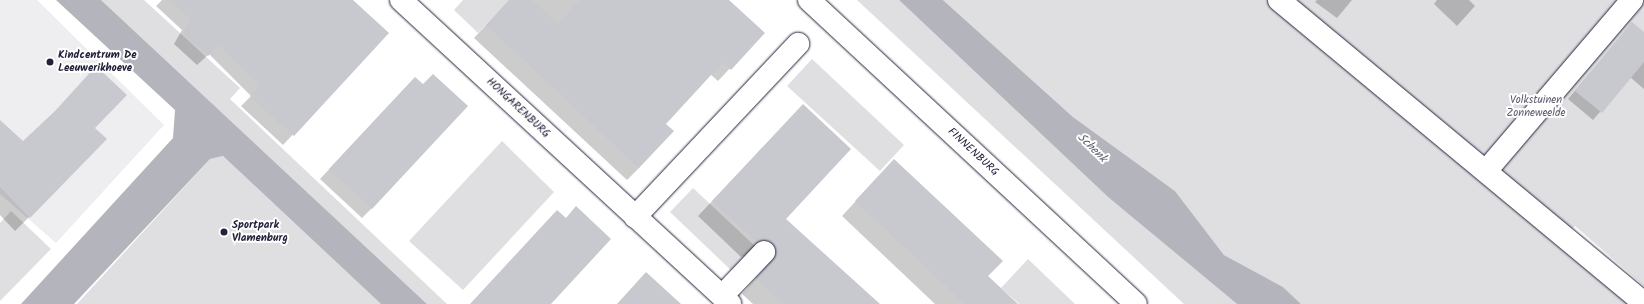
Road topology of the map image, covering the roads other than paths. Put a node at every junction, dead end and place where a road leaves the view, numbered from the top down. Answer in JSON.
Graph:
{"nodes":[{"id":1,"x":401,"y":0,"type":"edge"},
{"id":2,"x":809,"y":0,"type":"edge"},
{"id":3,"x":1279,"y":0,"type":"edge"},
{"id":4,"x":1632,"y":0,"type":"edge"},
{"id":5,"x":798,"y":44,"type":"dead end"},
{"id":6,"x":1486,"y":171,"type":"junction"},
{"id":7,"x":635,"y":217,"type":"junction"},
{"id":8,"x":764,"y":252,"type":"dead end"},
{"id":9,"x":726,"y":300,"type":"edge"},
{"id":10,"x":1644,"y":303,"type":"edge"},
{"id":11,"x":1136,"y":304,"type":"edge"}],
"edges":[{"from":1,"to":7,"type":"street","name":"HONGARENBURG"},
{"from":2,"to":11,"type":"street","name":"FINNENBURG"},
{"from":3,"to":6,"type":"street"},
{"from":4,"to":6,"type":"street"},
{"from":5,"to":7,"type":"street"},
{"from":6,"to":10,"type":"street"},
{"from":7,"to":9,"type":"street","name":"HONGARENBURG"},
{"from":8,"to":9,"type":"street"}]}
